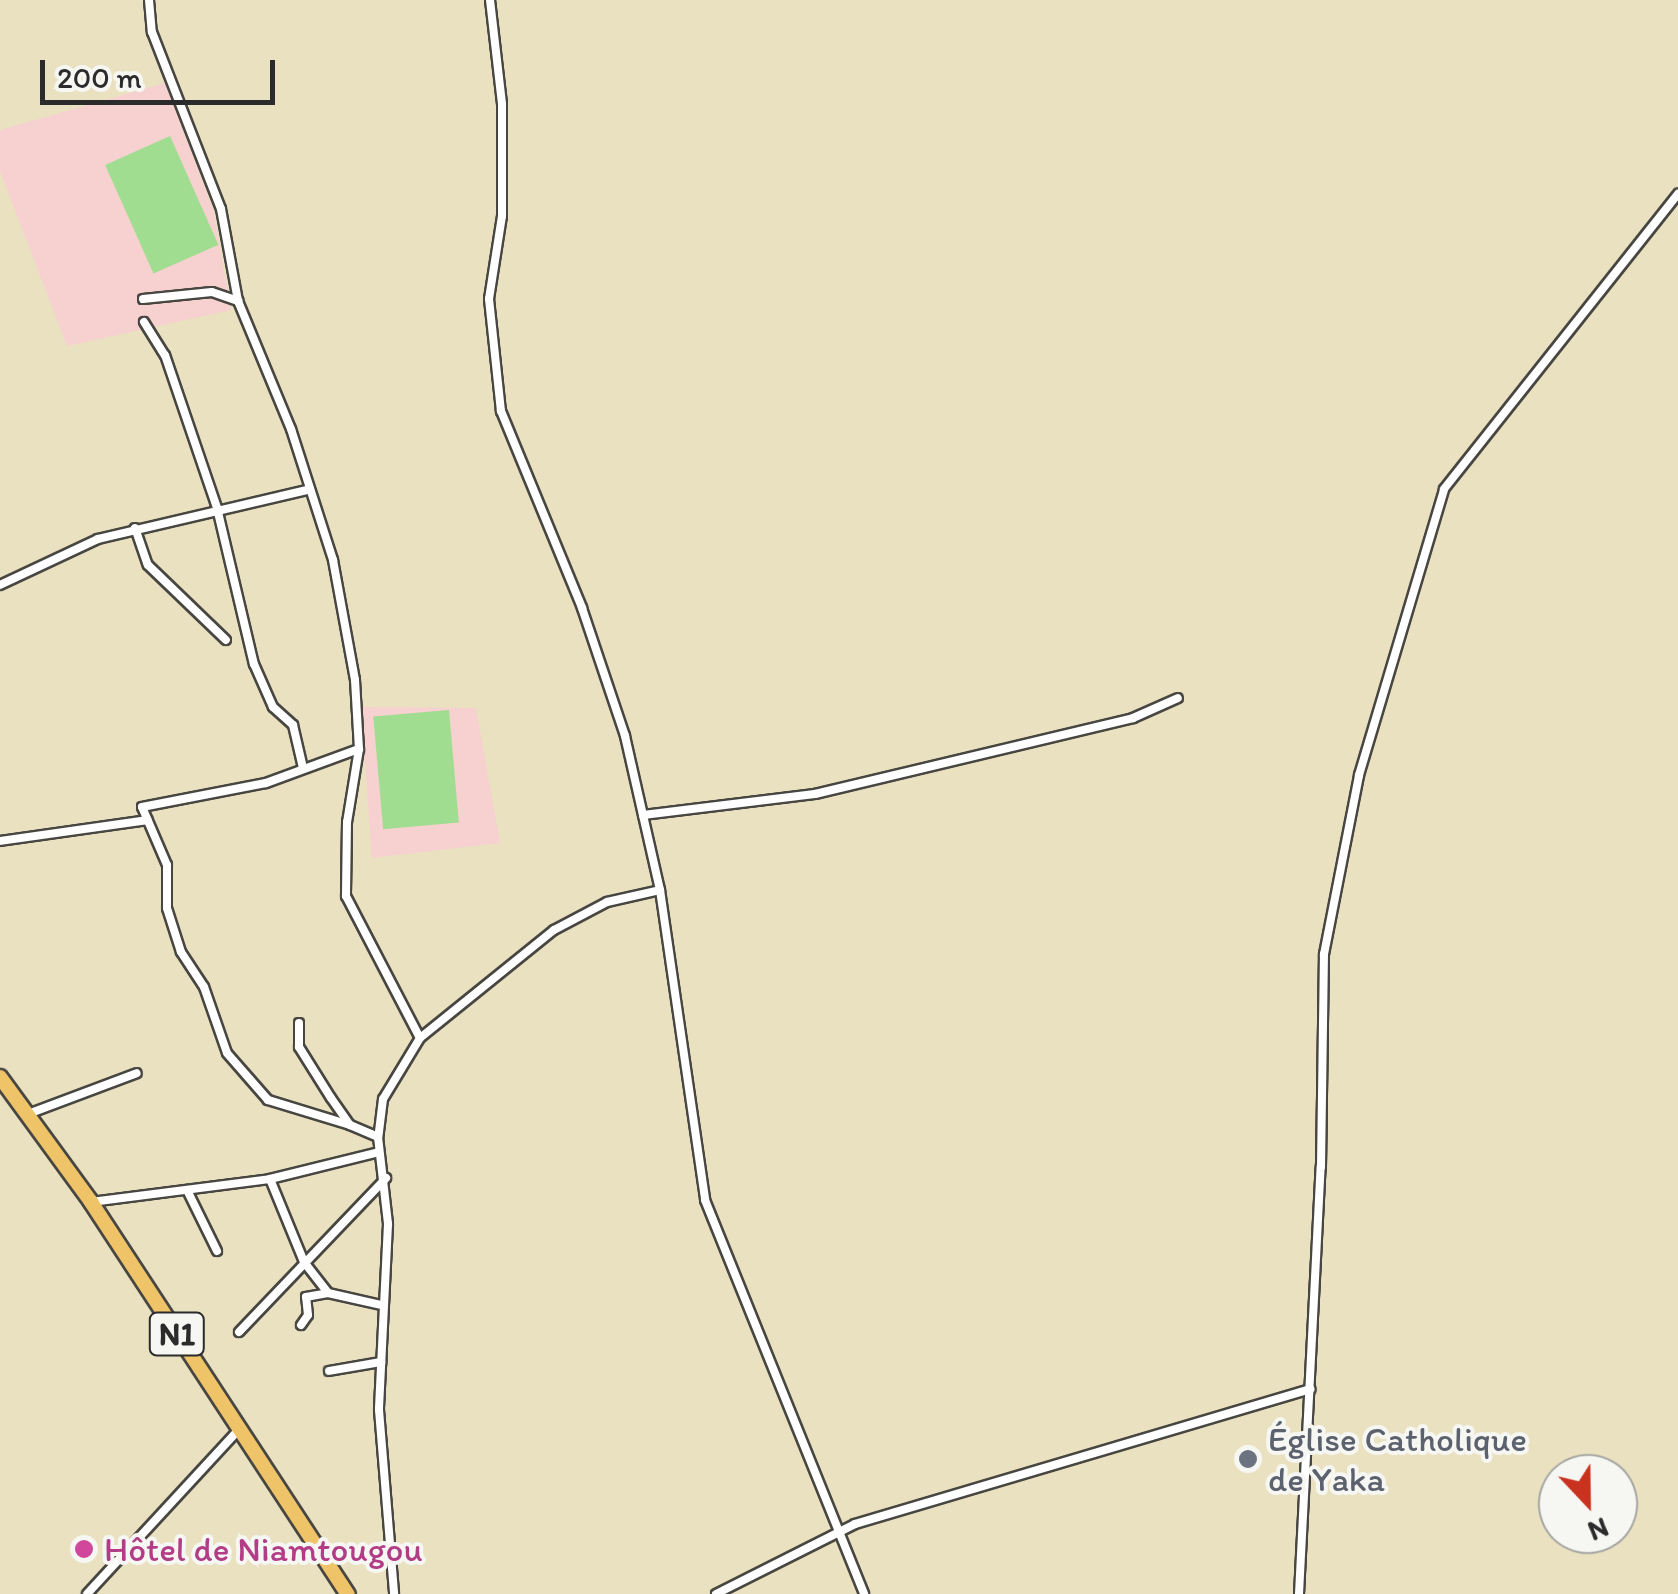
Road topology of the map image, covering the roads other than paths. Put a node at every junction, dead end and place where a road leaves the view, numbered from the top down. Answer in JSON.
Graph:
{"nodes":[{"id":1,"x":148,"y":0,"type":"edge"},
{"id":2,"x":490,"y":0,"type":"edge"},
{"id":3,"x":1678,"y":194,"type":"edge"},
{"id":4,"x":142,"y":300,"type":"dead end"},
{"id":5,"x":238,"y":301,"type":"junction"},
{"id":6,"x":144,"y":322,"type":"dead end"},
{"id":7,"x":307,"y":490,"type":"junction"},
{"id":8,"x":218,"y":508,"type":"junction"},
{"id":9,"x":134,"y":528,"type":"junction"},
{"id":10,"x":0,"y":584,"type":"edge"},
{"id":11,"x":226,"y":640,"type":"dead end"},
{"id":12,"x":1178,"y":698,"type":"dead end"},
{"id":13,"x":359,"y":749,"type":"junction"},
{"id":14,"x":304,"y":768,"type":"junction"},
{"id":15,"x":643,"y":816,"type":"junction"},
{"id":16,"x":148,"y":820,"type":"junction"},
{"id":17,"x":0,"y":841,"type":"edge"},
{"id":18,"x":660,"y":890,"type":"junction"},
{"id":19,"x":299,"y":1023,"type":"dead end"},
{"id":20,"x":420,"y":1038,"type":"junction"},
{"id":21,"x":136,"y":1072,"type":"dead end"},
{"id":22,"x":0,"y":1077,"type":"edge"},
{"id":23,"x":28,"y":1114,"type":"junction"},
{"id":24,"x":350,"y":1125,"type":"junction"},
{"id":25,"x":378,"y":1138,"type":"junction"},
{"id":26,"x":379,"y":1152,"type":"junction"},
{"id":27,"x":386,"y":1178,"type":"junction"},
{"id":28,"x":270,"y":1179,"type":"junction"},
{"id":29,"x":187,"y":1190,"type":"junction"},
{"id":30,"x":90,"y":1202,"type":"junction"},
{"id":31,"x":217,"y":1251,"type":"dead end"},
{"id":32,"x":304,"y":1262,"type":"junction"},
{"id":33,"x":328,"y":1294,"type":"junction"},
{"id":34,"x":381,"y":1305,"type":"junction"},
{"id":35,"x":301,"y":1325,"type":"dead end"},
{"id":36,"x":239,"y":1332,"type":"dead end"},
{"id":37,"x":381,"y":1362,"type":"junction"},
{"id":38,"x":329,"y":1371,"type":"dead end"},
{"id":39,"x":1310,"y":1389,"type":"junction"},
{"id":40,"x":239,"y":1429,"type":"junction"},
{"id":41,"x":840,"y":1535,"type":"junction"},
{"id":42,"x":88,"y":1594,"type":"edge"},
{"id":43,"x":348,"y":1594,"type":"edge"},
{"id":44,"x":394,"y":1594,"type":"edge"},
{"id":45,"x":716,"y":1594,"type":"edge"},
{"id":46,"x":864,"y":1594,"type":"edge"},
{"id":47,"x":1298,"y":1594,"type":"edge"}],
"edges":[{"from":1,"to":5,"type":"street"},
{"from":2,"to":15,"type":"street"},
{"from":3,"to":39,"type":"street"},
{"from":4,"to":5,"type":"street"},
{"from":5,"to":7,"type":"street"},
{"from":6,"to":8,"type":"street"},
{"from":7,"to":8,"type":"street"},
{"from":7,"to":13,"type":"street"},
{"from":8,"to":9,"type":"street"},
{"from":8,"to":14,"type":"street"},
{"from":9,"to":10,"type":"street"},
{"from":9,"to":11,"type":"street"},
{"from":12,"to":15,"type":"street"},
{"from":13,"to":14,"type":"street"},
{"from":13,"to":20,"type":"street"},
{"from":14,"to":16,"type":"street"},
{"from":15,"to":18,"type":"street"},
{"from":16,"to":17,"type":"street"},
{"from":16,"to":24,"type":"street"},
{"from":18,"to":20,"type":"street"},
{"from":18,"to":41,"type":"street"},
{"from":19,"to":24,"type":"street"},
{"from":20,"to":25,"type":"street"},
{"from":21,"to":23,"type":"street"},
{"from":22,"to":23,"type":"highway","number":"N1"},
{"from":23,"to":30,"type":"highway","number":"N1"},
{"from":24,"to":25,"type":"street"},
{"from":25,"to":26,"type":"street"},
{"from":26,"to":27,"type":"street"},
{"from":26,"to":28,"type":"street"},
{"from":27,"to":32,"type":"street"},
{"from":27,"to":34,"type":"street"},
{"from":28,"to":29,"type":"street"},
{"from":28,"to":32,"type":"street"},
{"from":29,"to":30,"type":"street"},
{"from":29,"to":31,"type":"street"},
{"from":30,"to":40,"type":"highway","number":"N1"},
{"from":32,"to":33,"type":"street"},
{"from":32,"to":36,"type":"street"},
{"from":33,"to":34,"type":"street"},
{"from":33,"to":35,"type":"street"},
{"from":34,"to":37,"type":"street"},
{"from":37,"to":38,"type":"street"},
{"from":37,"to":44,"type":"street"},
{"from":39,"to":41,"type":"street"},
{"from":39,"to":47,"type":"street"},
{"from":40,"to":42,"type":"street"},
{"from":40,"to":43,"type":"highway","number":"N1"},
{"from":41,"to":45,"type":"street"},
{"from":41,"to":46,"type":"street"}]}
